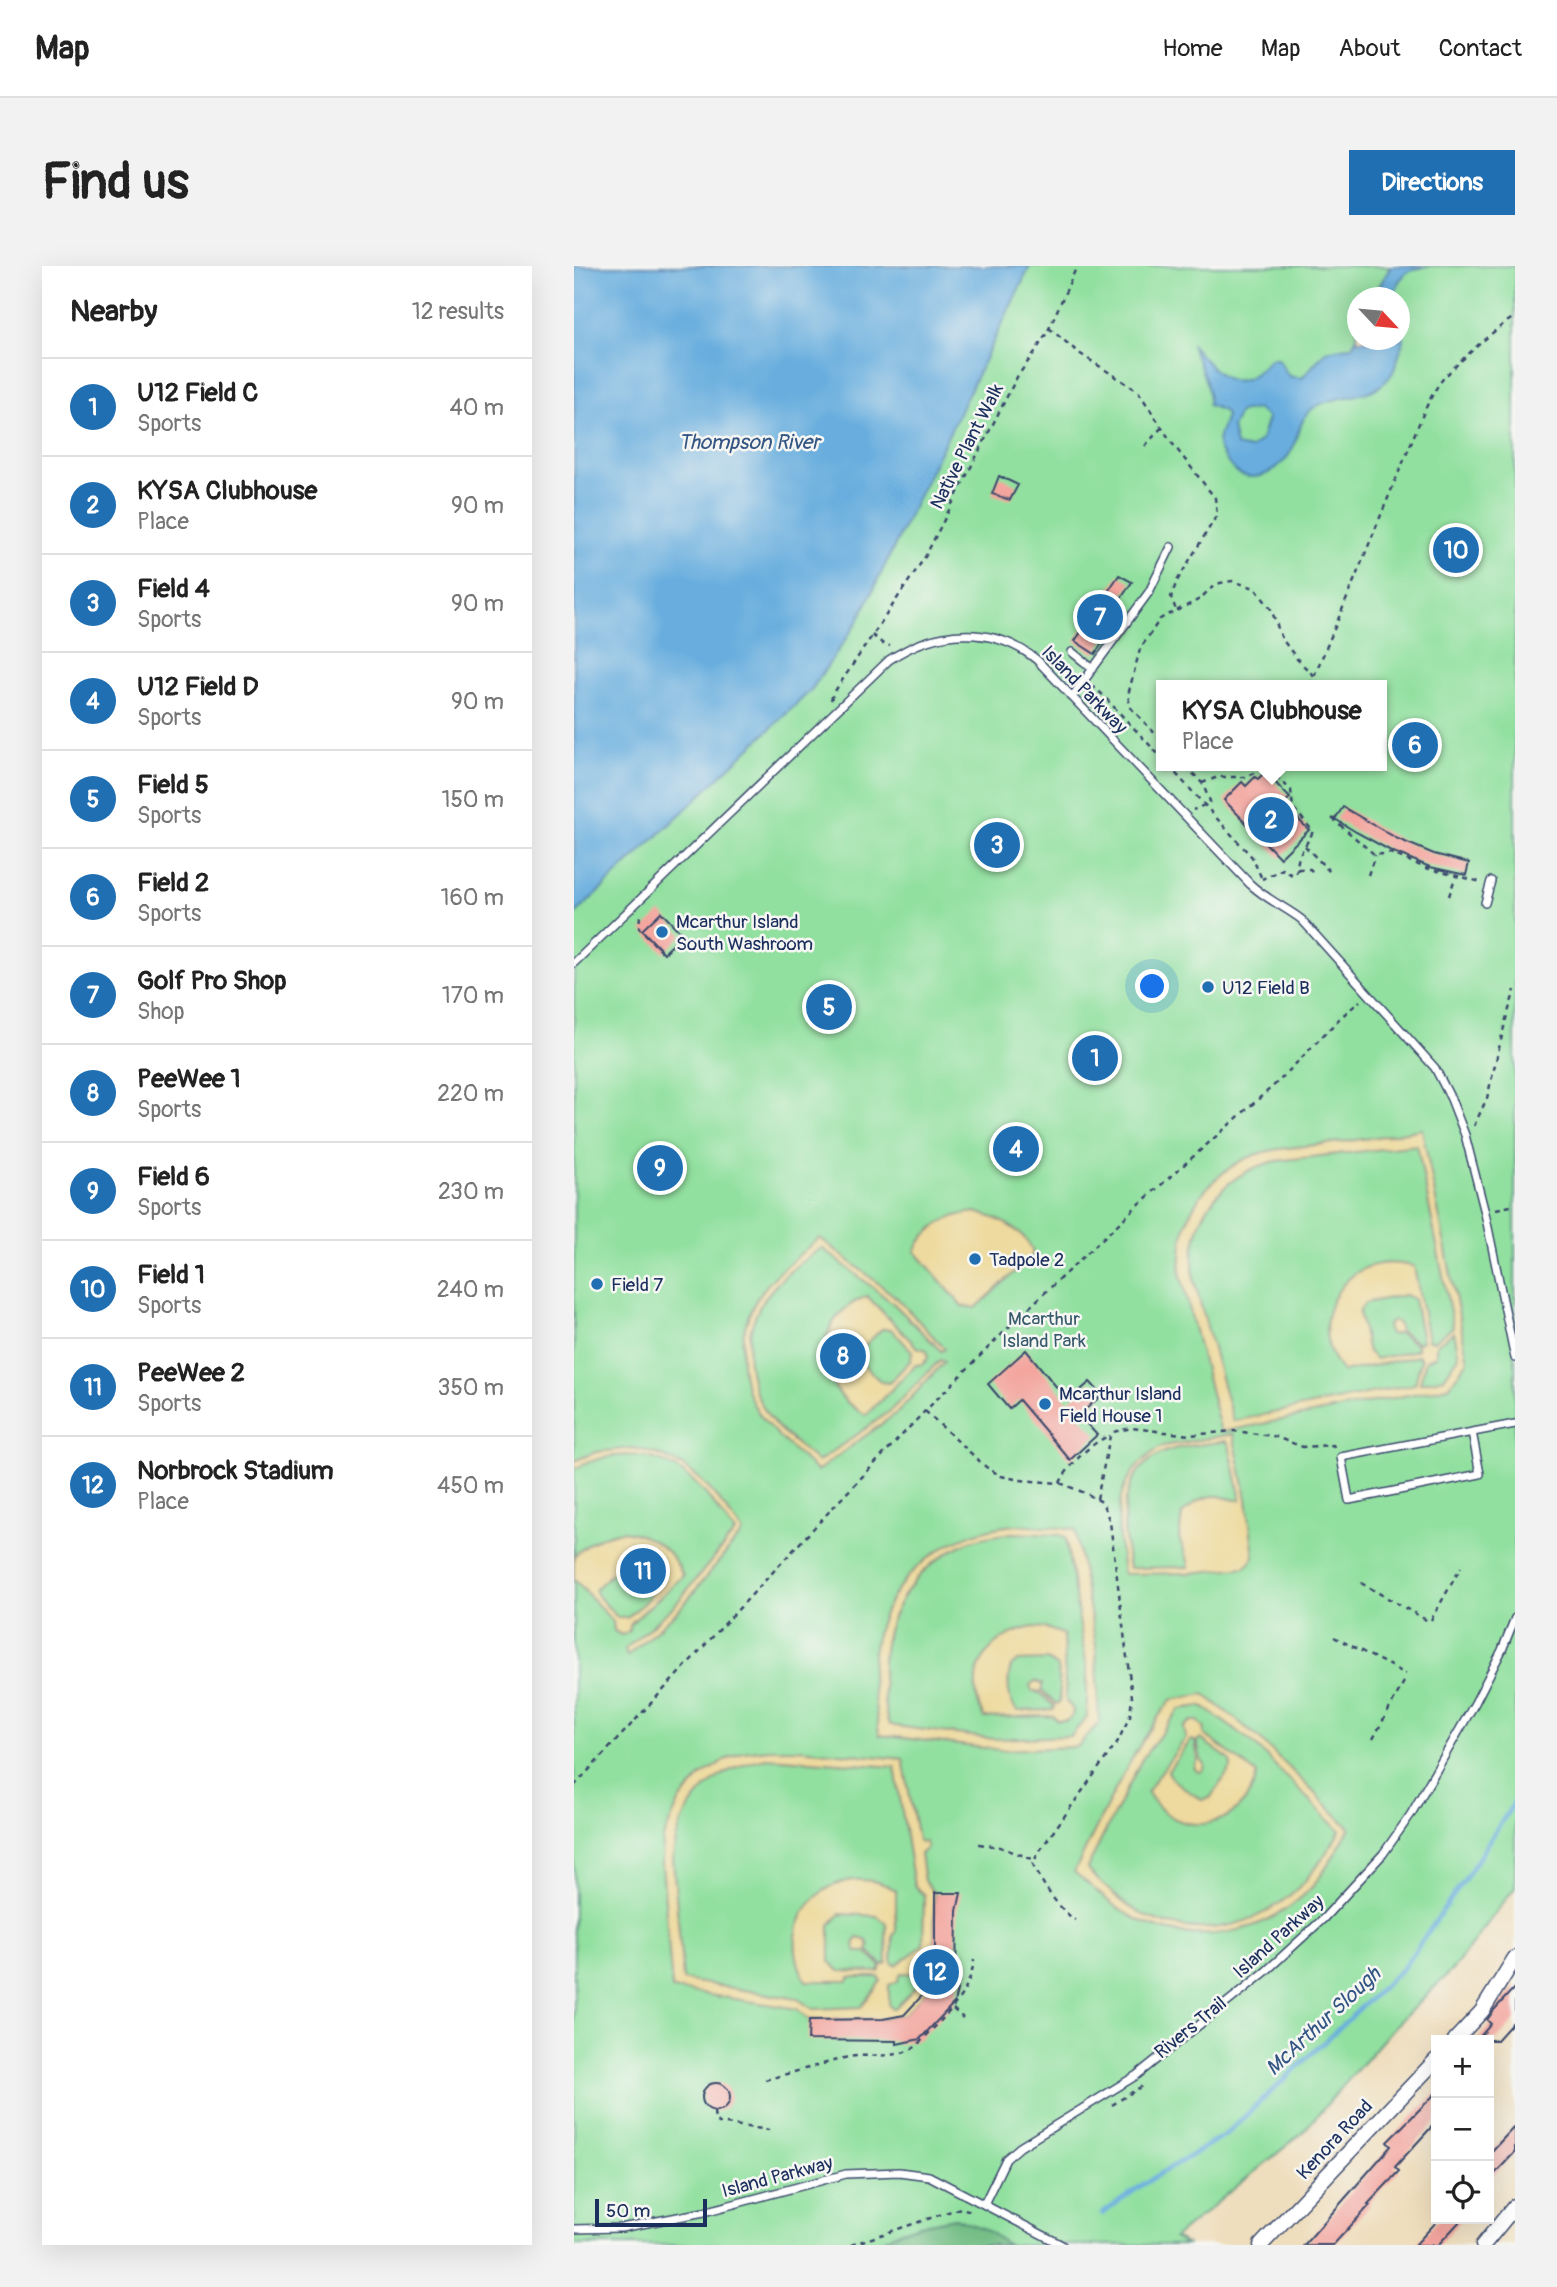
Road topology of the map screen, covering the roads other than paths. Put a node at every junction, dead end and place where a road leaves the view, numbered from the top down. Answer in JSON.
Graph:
{"nodes":[{"id":1,"x":1171,"y":547,"type":"dead end"},
{"id":2,"x":1072,"y":652,"type":"dead end"},
{"id":3,"x":1093,"y":669,"type":"junction"},
{"id":4,"x":1072,"y":697,"type":"junction"},
{"id":5,"x":1491,"y":883,"type":"road end"},
{"id":6,"x":1485,"y":903,"type":"dead end"},
{"id":7,"x":574,"y":963,"type":"edge"},
{"id":8,"x":1515,"y":1358,"type":"edge"},
{"id":9,"x":1515,"y":1424,"type":"edge"},
{"id":10,"x":1472,"y":1432,"type":"junction"},
{"id":11,"x":1515,"y":1618,"type":"edge"},
{"id":12,"x":1515,"y":1958,"type":"edge"},
{"id":13,"x":1460,"y":2035,"type":"edge"},
{"id":14,"x":1431,"y":2065,"type":"edge"},
{"id":15,"x":984,"y":2204,"type":"junction"},
{"id":16,"x":1515,"y":2206,"type":"edge"},
{"id":17,"x":574,"y":2229,"type":"edge"},
{"id":18,"x":1062,"y":2245,"type":"edge"},
{"id":19,"x":1261,"y":2245,"type":"edge"},
{"id":20,"x":1483,"y":2245,"type":"edge"}],
"edges":[{"from":1,"to":3,"type":"lane"},
{"from":2,"to":3,"type":"lane"},
{"from":3,"to":4,"type":"lane"},
{"from":4,"to":7,"type":"lane","name":"Island Parkway"},
{"from":4,"to":8,"type":"lane","name":"Island Parkway"},
{"from":5,"to":6,"type":"lane"},
{"from":9,"to":10,"type":"lane"},
{"from":10,"to":10,"type":"lane"},
{"from":11,"to":15,"type":"lane","name":"Island Parkway"},
{"from":12,"to":13,"type":"street"},
{"from":14,"to":19,"type":"street","name":"Kenora Road"},
{"from":15,"to":17,"type":"lane","name":"Island Parkway"},
{"from":15,"to":18,"type":"lane","name":"Island Parkway"},
{"from":16,"to":20,"type":"street"}]}
